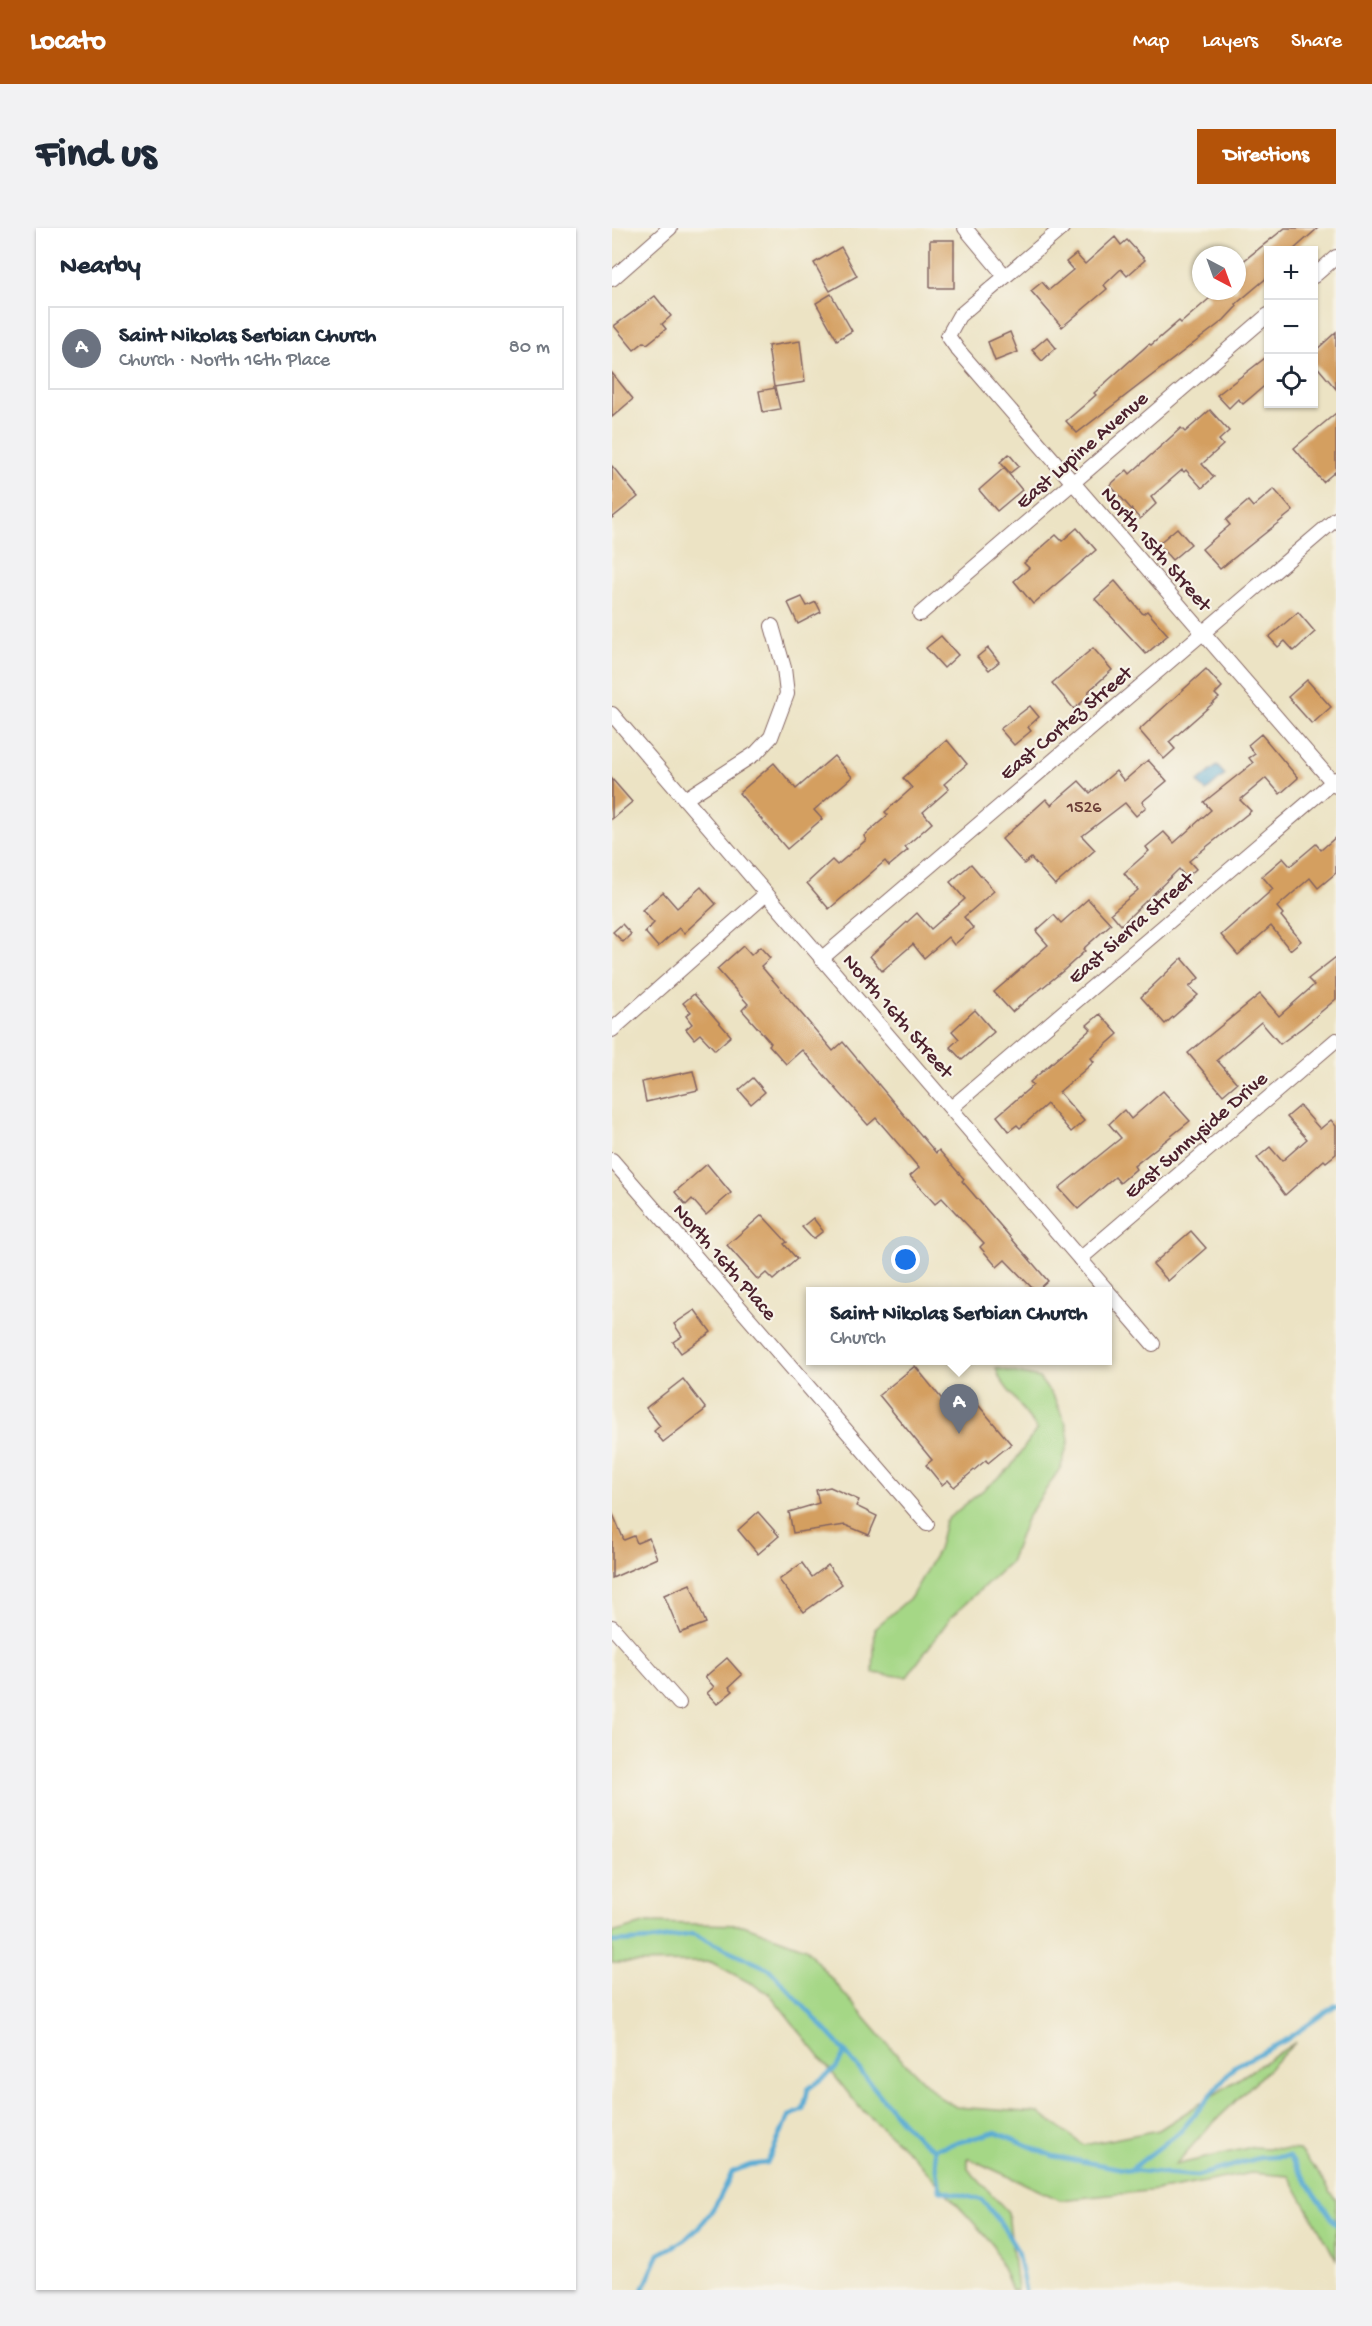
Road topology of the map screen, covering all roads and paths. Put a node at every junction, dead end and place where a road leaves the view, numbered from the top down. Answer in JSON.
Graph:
{"nodes":[{"id":1,"x":670,"y":228,"type":"edge"},
{"id":2,"x":965,"y":228,"type":"edge"},
{"id":3,"x":1062,"y":228,"type":"edge"},
{"id":4,"x":1336,"y":257,"type":"edge"},
{"id":5,"x":1318,"y":273,"type":"edge"},
{"id":6,"x":1005,"y":276,"type":"junction"},
{"id":7,"x":612,"y":279,"type":"edge"},
{"id":8,"x":1264,"y":319,"type":"edge"},
{"id":9,"x":1073,"y":483,"type":"junction"},
{"id":10,"x":1336,"y":519,"type":"edge"},
{"id":11,"x":920,"y":614,"type":"dead end"},
{"id":12,"x":772,"y":626,"type":"dead end"},
{"id":13,"x":1203,"y":632,"type":"junction"},
{"id":14,"x":612,"y":714,"type":"edge"},
{"id":15,"x":1335,"y":782,"type":"edge"},
{"id":16,"x":685,"y":799,"type":"junction"},
{"id":17,"x":766,"y":894,"type":"junction"},
{"id":18,"x":821,"y":959,"type":"junction"},
{"id":19,"x":612,"y":1030,"type":"edge"},
{"id":20,"x":1336,"y":1040,"type":"edge"},
{"id":21,"x":951,"y":1108,"type":"junction"},
{"id":22,"x":612,"y":1160,"type":"edge"},
{"id":23,"x":1080,"y":1259,"type":"junction"},
{"id":24,"x":1104,"y":1287,"type":"edge"},
{"id":25,"x":1112,"y":1296,"type":"edge"},
{"id":26,"x":1153,"y":1344,"type":"dead end"},
{"id":27,"x":927,"y":1524,"type":"dead end"},
{"id":28,"x":612,"y":1627,"type":"edge"},
{"id":29,"x":679,"y":1703,"type":"dead end"}],
"edges":[{"from":1,"to":7,"type":"street"},
{"from":2,"to":6,"type":"street"},
{"from":3,"to":6,"type":"street"},
{"from":4,"to":5,"type":"street"},
{"from":6,"to":9,"type":"street","name":"North 15th Street"},
{"from":8,"to":9,"type":"street","name":"East Lupine Avenue"},
{"from":9,"to":11,"type":"street","name":"East Lupine Avenue"},
{"from":9,"to":13,"type":"street","name":"North 15th Street"},
{"from":10,"to":13,"type":"street","name":"East Cortez Street"},
{"from":12,"to":16,"type":"street"},
{"from":13,"to":15,"type":"street","name":"North 15th Street"},
{"from":13,"to":18,"type":"street","name":"East Cortez Street"},
{"from":14,"to":16,"type":"street","name":"North 16th Street"},
{"from":15,"to":21,"type":"street","name":"East Sierra Street"},
{"from":16,"to":17,"type":"street","name":"North 16th Street"},
{"from":17,"to":18,"type":"street","name":"North 16th Street"},
{"from":17,"to":19,"type":"street"},
{"from":18,"to":21,"type":"street","name":"North 16th Street"},
{"from":20,"to":23,"type":"street","name":"East Sunnyside Drive"},
{"from":21,"to":23,"type":"street","name":"North 16th Street"},
{"from":22,"to":27,"type":"street","name":"North 16th Place"},
{"from":23,"to":24,"type":"street","name":"North 16th Street"},
{"from":25,"to":26,"type":"street","name":"North 16th Street"},
{"from":28,"to":29,"type":"street"}]}
